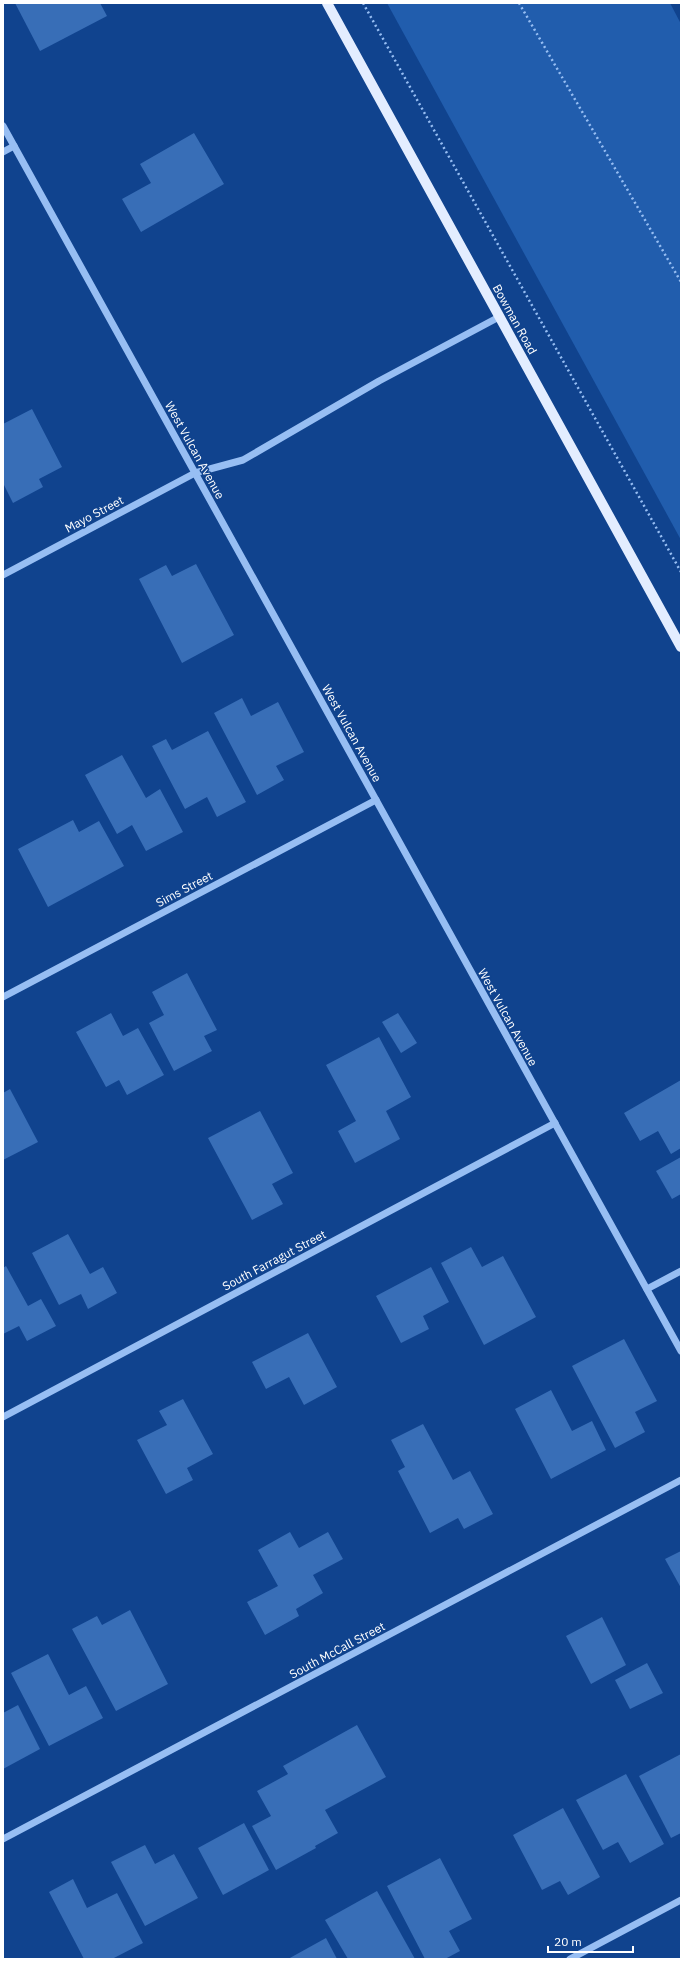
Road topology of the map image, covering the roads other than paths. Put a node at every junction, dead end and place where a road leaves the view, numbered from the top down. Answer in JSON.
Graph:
{"nodes":[{"id":1,"x":327,"y":3,"type":"edge"},
{"id":2,"x":3,"y":126,"type":"edge"},
{"id":3,"x":14,"y":146,"type":"junction"},
{"id":4,"x":3,"y":152,"type":"edge"},
{"id":5,"x":499,"y":317,"type":"junction"},
{"id":6,"x":195,"y":473,"type":"junction"},
{"id":7,"x":3,"y":574,"type":"edge"},
{"id":8,"x":681,"y":647,"type":"edge"},
{"id":9,"x":376,"y":800,"type":"junction"},
{"id":10,"x":3,"y":997,"type":"edge"},
{"id":11,"x":555,"y":1123,"type":"junction"},
{"id":12,"x":681,"y":1271,"type":"edge"},
{"id":13,"x":647,"y":1289,"type":"junction"},
{"id":14,"x":681,"y":1352,"type":"edge"},
{"id":15,"x":3,"y":1417,"type":"edge"},
{"id":16,"x":681,"y":1480,"type":"edge"},
{"id":17,"x":3,"y":1839,"type":"edge"},
{"id":18,"x":681,"y":1900,"type":"edge"},
{"id":19,"x":570,"y":1959,"type":"edge"}],
"edges":[{"from":1,"to":5,"type":"main road","name":"Bowman Road"},
{"from":2,"to":3,"type":"street","name":"West Vulcan Avenue"},
{"from":3,"to":4,"type":"street"},
{"from":3,"to":6,"type":"street","name":"West Vulcan Avenue"},
{"from":5,"to":6,"type":"street","name":"Mayo Street"},
{"from":5,"to":8,"type":"main road","name":"Bowman Road"},
{"from":6,"to":7,"type":"street","name":"Mayo Street"},
{"from":6,"to":9,"type":"street","name":"West Vulcan Avenue"},
{"from":9,"to":10,"type":"street","name":"Sims Street"},
{"from":9,"to":11,"type":"street","name":"West Vulcan Avenue"},
{"from":11,"to":13,"type":"street","name":"West Vulcan Avenue"},
{"from":11,"to":15,"type":"street","name":"South Farragut Street"},
{"from":12,"to":13,"type":"street"},
{"from":13,"to":14,"type":"street","name":"West Vulcan Avenue"},
{"from":16,"to":17,"type":"street","name":"South McCall Street"},
{"from":18,"to":19,"type":"street"}]}
